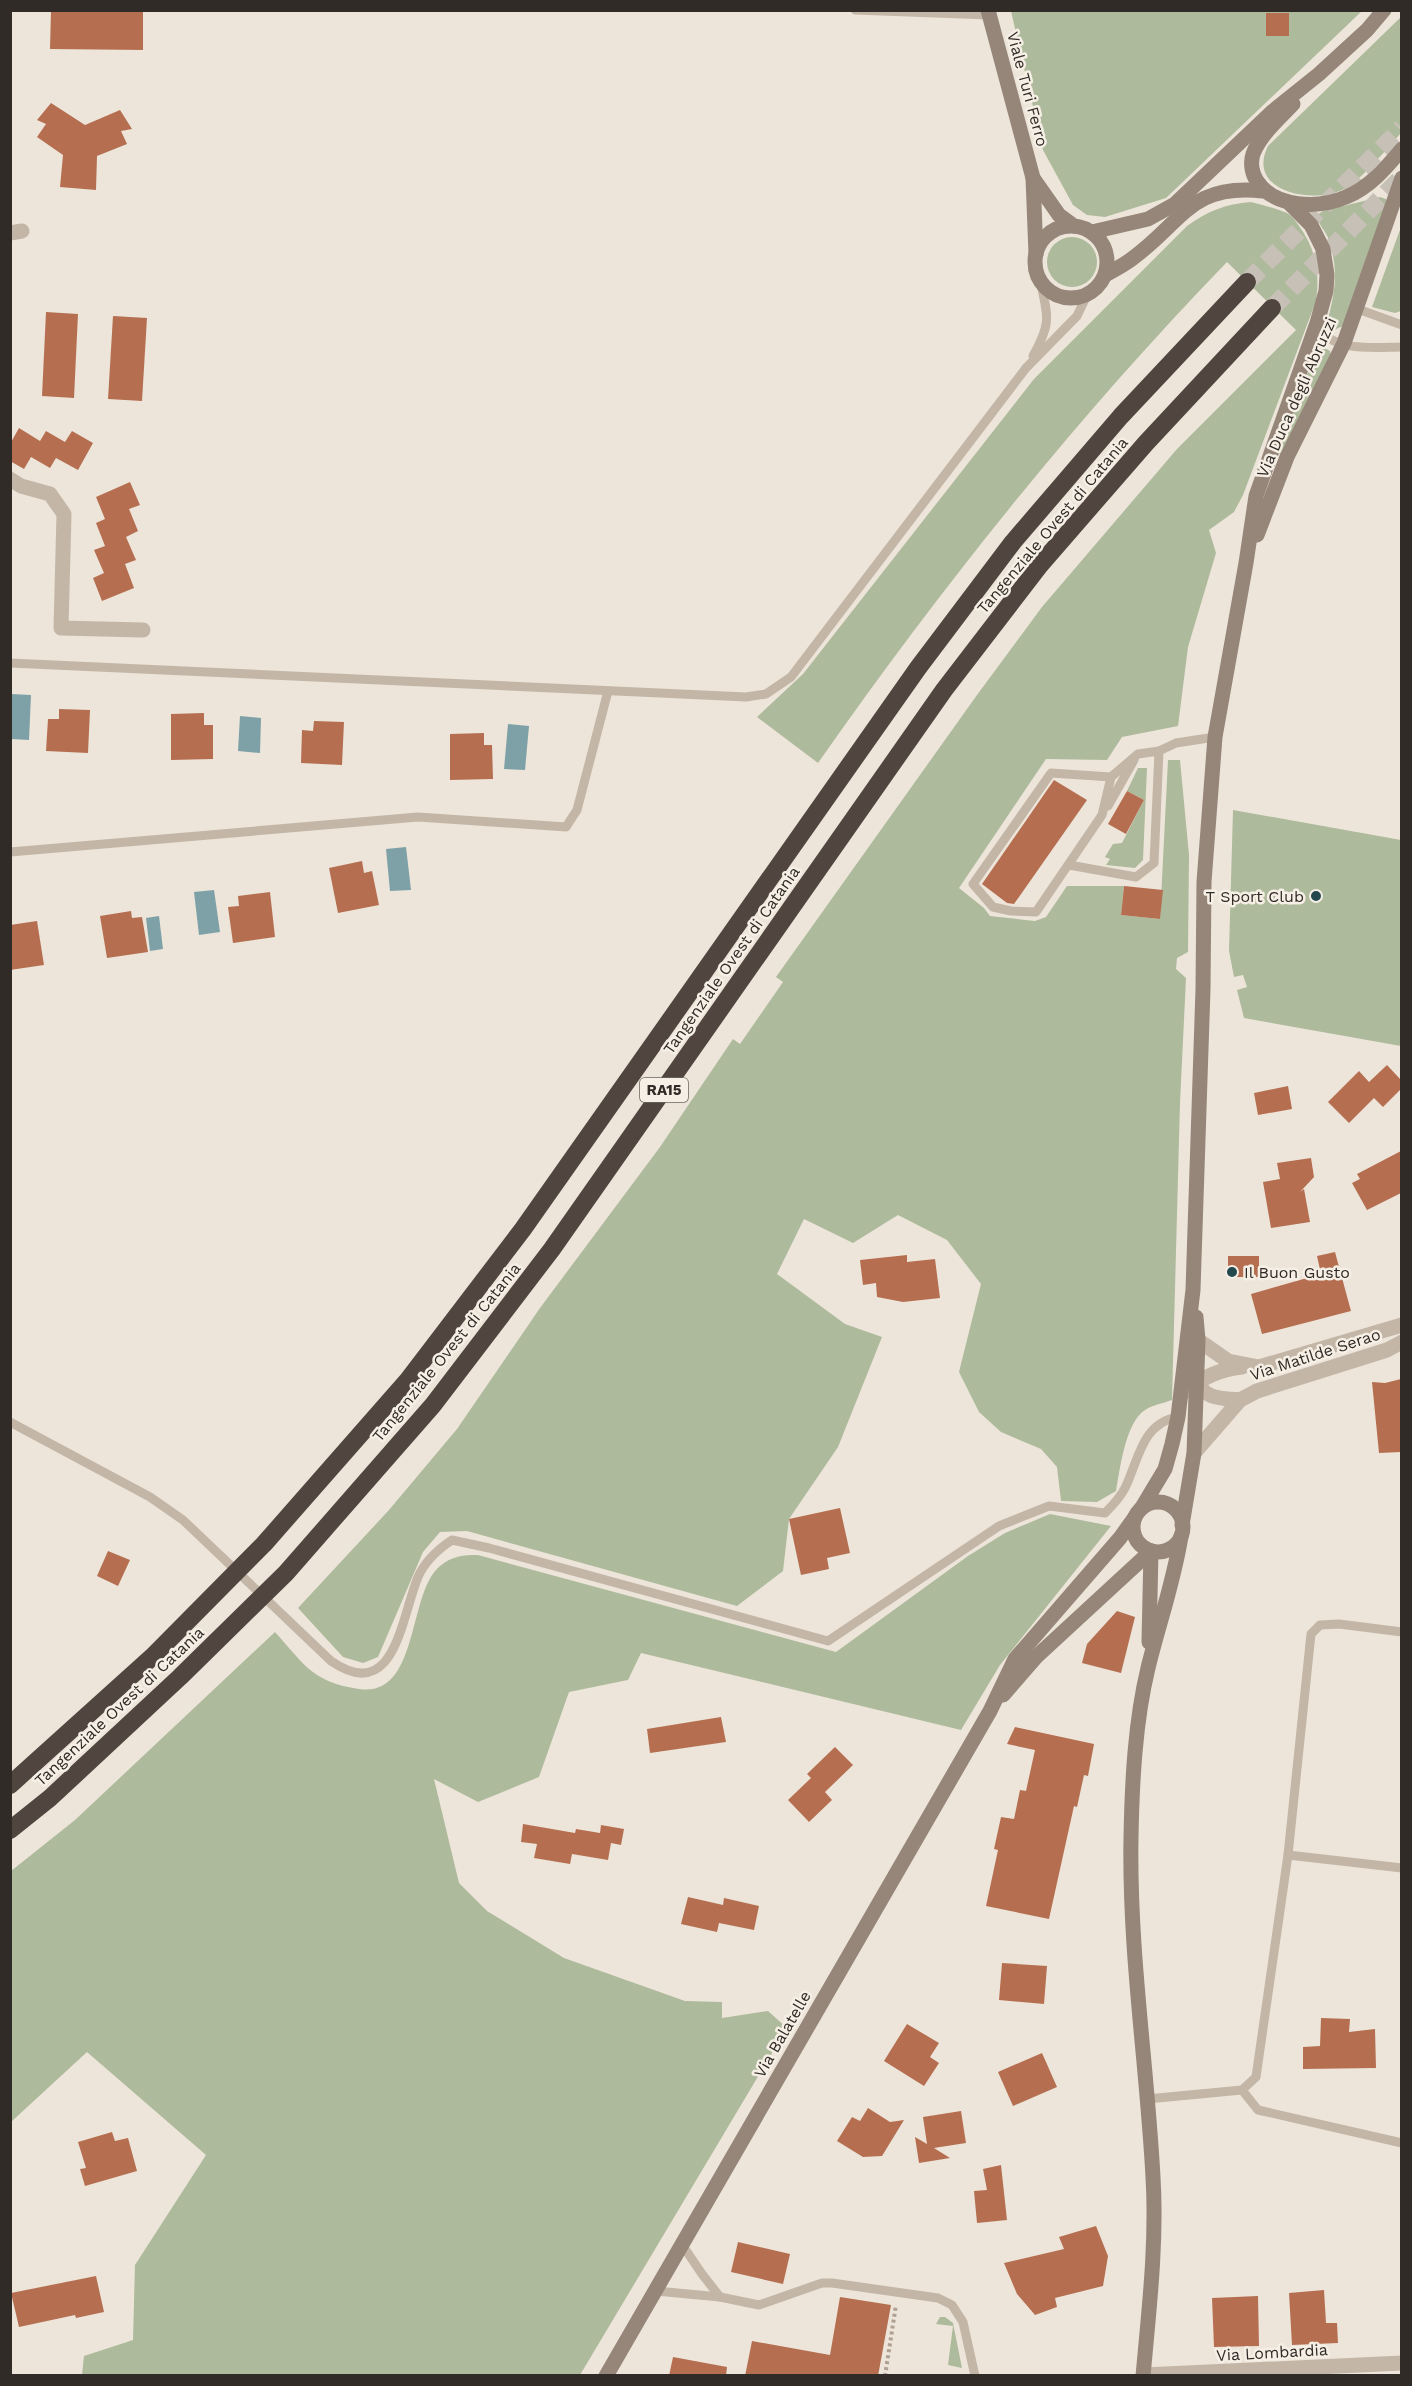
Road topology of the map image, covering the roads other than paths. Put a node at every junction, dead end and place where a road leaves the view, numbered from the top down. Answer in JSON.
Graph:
{"nodes":[{"id":1,"x":855,"y":10,"type":"edge"},
{"id":2,"x":1384,"y":10,"type":"edge"},
{"id":3,"x":1395,"y":10,"type":"edge"},
{"id":4,"x":988,"y":13,"type":"edge"},
{"id":5,"x":1367,"y":30,"type":"junction"},
{"id":6,"x":1319,"y":74,"type":"junction"},
{"id":7,"x":1401,"y":149,"type":"edge"},
{"id":8,"x":1033,"y":177,"type":"junction"},
{"id":9,"x":1401,"y":178,"type":"edge"},
{"id":10,"x":1263,"y":191,"type":"junction"},
{"id":11,"x":1288,"y":202,"type":"junction"},
{"id":12,"x":1074,"y":226,"type":"junction"},
{"id":13,"x":1092,"y":232,"type":"junction"},
{"id":14,"x":1036,"y":254,"type":"junction"},
{"id":15,"x":1105,"y":275,"type":"junction"},
{"id":16,"x":1040,"y":280,"type":"junction"},
{"id":17,"x":1247,"y":282,"type":"tunnel mouth"},
{"id":18,"x":1087,"y":295,"type":"junction"},
{"id":19,"x":1272,"y":308,"type":"tunnel mouth"},
{"id":20,"x":1355,"y":308,"type":"junction"},
{"id":21,"x":1317,"y":323,"type":"junction"},
{"id":22,"x":1401,"y":325,"type":"edge"},
{"id":23,"x":1344,"y":343,"type":"junction"},
{"id":24,"x":1401,"y":347,"type":"edge"},
{"id":25,"x":1026,"y":368,"type":"junction"},
{"id":26,"x":10,"y":479,"type":"edge"},
{"id":27,"x":1246,"y":563,"type":"junction"},
{"id":28,"x":143,"y":630,"type":"dead end"},
{"id":29,"x":10,"y":663,"type":"edge"},
{"id":30,"x":608,"y":691,"type":"junction"},
{"id":31,"x":1215,"y":737,"type":"junction"},
{"id":32,"x":1159,"y":751,"type":"junction"},
{"id":33,"x":1138,"y":754,"type":"junction"},
{"id":34,"x":1111,"y":777,"type":"junction"},
{"id":35,"x":1102,"y":815,"type":"junction"},
{"id":36,"x":10,"y":852,"type":"edge"},
{"id":37,"x":1069,"y":865,"type":"junction"},
{"id":38,"x":1193,"y":1290,"type":"junction"},
{"id":39,"x":1401,"y":1325,"type":"edge"},
{"id":40,"x":1198,"y":1340,"type":"junction"},
{"id":41,"x":1401,"y":1342,"type":"edge"},
{"id":42,"x":1184,"y":1366,"type":"junction"},
{"id":43,"x":1248,"y":1366,"type":"junction"},
{"id":44,"x":1196,"y":1383,"type":"junction"},
{"id":45,"x":1240,"y":1400,"type":"junction"},
{"id":46,"x":1179,"y":1401,"type":"junction"},
{"id":47,"x":1178,"y":1418,"type":"junction"},
{"id":48,"x":10,"y":1422,"type":"edge"},
{"id":49,"x":1194,"y":1453,"type":"junction"},
{"id":50,"x":1138,"y":1513,"type":"junction"},
{"id":51,"x":1181,"y":1530,"type":"junction"},
{"id":52,"x":1151,"y":1551,"type":"junction"},
{"id":53,"x":1119,"y":1581,"type":"junction"},
{"id":54,"x":1151,"y":1594,"type":"junction"},
{"id":55,"x":1401,"y":1632,"type":"edge"},
{"id":56,"x":1148,"y":1669,"type":"junction"},
{"id":57,"x":990,"y":1710,"type":"junction"},
{"id":58,"x":10,"y":1785,"type":"edge"},
{"id":59,"x":10,"y":1830,"type":"edge"},
{"id":60,"x":1288,"y":1855,"type":"junction"},
{"id":61,"x":1401,"y":1868,"type":"edge"},
{"id":62,"x":1242,"y":2090,"type":"junction"},
{"id":63,"x":1147,"y":2099,"type":"junction"},
{"id":64,"x":1401,"y":2144,"type":"edge"},
{"id":65,"x":681,"y":2242,"type":"junction"},
{"id":66,"x":656,"y":2291,"type":"junction"},
{"id":67,"x":720,"y":2297,"type":"junction"},
{"id":68,"x":1401,"y":2363,"type":"edge"},
{"id":69,"x":1144,"y":2375,"type":"edge"},
{"id":70,"x":606,"y":2376,"type":"edge"},
{"id":71,"x":975,"y":2376,"type":"edge"}],
"edges":[{"from":1,"to":4,"type":"lane"},
{"from":2,"to":5,"type":"main road"},
{"from":3,"to":5,"type":"main road"},
{"from":4,"to":8,"type":"main road","name":"Viale Turi Ferro"},
{"from":5,"to":6,"type":"main road"},
{"from":6,"to":10,"type":"main road"},
{"from":6,"to":13,"type":"main road"},
{"from":7,"to":11,"type":"main road"},
{"from":8,"to":12,"type":"main road"},
{"from":8,"to":14,"type":"main road"},
{"from":9,"to":20,"type":"main road","name":"Via Duca degli Abruzzi"},
{"from":10,"to":11,"type":"main road"},
{"from":10,"to":15,"type":"main road"},
{"from":11,"to":21,"type":"main road"},
{"from":12,"to":13,"type":"main road"},
{"from":12,"to":14,"type":"main road"},
{"from":13,"to":15,"type":"main road"},
{"from":14,"to":16,"type":"main road"},
{"from":15,"to":18,"type":"main road"},
{"from":16,"to":18,"type":"main road"},
{"from":16,"to":25,"type":"lane"},
{"from":17,"to":58,"type":"highway","name":"Tangenziale Ovest di Catania","number":"RA15"},
{"from":18,"to":25,"type":"lane"},
{"from":19,"to":59,"type":"highway","name":"Tangenziale Ovest di Catania","number":"RA15"},
{"from":20,"to":22,"type":"lane"},
{"from":20,"to":23,"type":"main road","name":"Via Duca degli Abruzzi"},
{"from":21,"to":23,"type":"lane"},
{"from":21,"to":27,"type":"main road"},
{"from":23,"to":24,"type":"lane"},
{"from":23,"to":27,"type":"main road","name":"Via Duca degli Abruzzi"},
{"from":25,"to":30,"type":"lane"},
{"from":26,"to":28,"type":"street"},
{"from":27,"to":31,"type":"main road"},
{"from":29,"to":30,"type":"lane"},
{"from":30,"to":36,"type":"lane"},
{"from":31,"to":32,"type":"lane"},
{"from":31,"to":38,"type":"main road"},
{"from":32,"to":33,"type":"lane"},
{"from":32,"to":37,"type":"lane"},
{"from":33,"to":34,"type":"lane"},
{"from":33,"to":35,"type":"lane"},
{"from":34,"to":35,"type":"lane"},
{"from":34,"to":37,"type":"lane"},
{"from":35,"to":37,"type":"lane"},
{"from":38,"to":40,"type":"main road"},
{"from":38,"to":42,"type":"main road"},
{"from":39,"to":43,"type":"street","name":"Via Matilde Serao"},
{"from":40,"to":43,"type":"street","name":"Via Matilde Serao"},
{"from":40,"to":44,"type":"main road"},
{"from":41,"to":45,"type":"street","name":"Via Matilde Serao"},
{"from":42,"to":44,"type":"street"},
{"from":42,"to":46,"type":"main road"},
{"from":43,"to":44,"type":"street"},
{"from":44,"to":45,"type":"street"},
{"from":44,"to":46,"type":"street"},
{"from":44,"to":49,"type":"main road"},
{"from":45,"to":49,"type":"street","name":"Via Matilde Serao"},
{"from":46,"to":47,"type":"main road"},
{"from":47,"to":48,"type":"lane"},
{"from":47,"to":50,"type":"main road"},
{"from":49,"to":51,"type":"main road"},
{"from":50,"to":51,"type":"main road"},
{"from":50,"to":52,"type":"main road"},
{"from":50,"to":57,"type":"main road"},
{"from":51,"to":52,"type":"main road"},
{"from":51,"to":56,"type":"main road"},
{"from":52,"to":53,"type":"main road"},
{"from":52,"to":54,"type":"main road"},
{"from":53,"to":54,"type":"main road"},
{"from":53,"to":57,"type":"main road"},
{"from":54,"to":56,"type":"main road"},
{"from":55,"to":60,"type":"lane"},
{"from":56,"to":63,"type":"main road"},
{"from":57,"to":65,"type":"main road","name":"Via Balatelle"},
{"from":60,"to":61,"type":"lane"},
{"from":60,"to":62,"type":"lane"},
{"from":62,"to":63,"type":"lane"},
{"from":62,"to":64,"type":"lane"},
{"from":63,"to":69,"type":"main road"},
{"from":65,"to":66,"type":"main road","name":"Via Balatelle"},
{"from":65,"to":67,"type":"lane"},
{"from":66,"to":67,"type":"lane"},
{"from":66,"to":70,"type":"main road","name":"Via Balatelle"},
{"from":67,"to":71,"type":"lane"},
{"from":68,"to":69,"type":"street","name":"Via Lombardia"}]}
